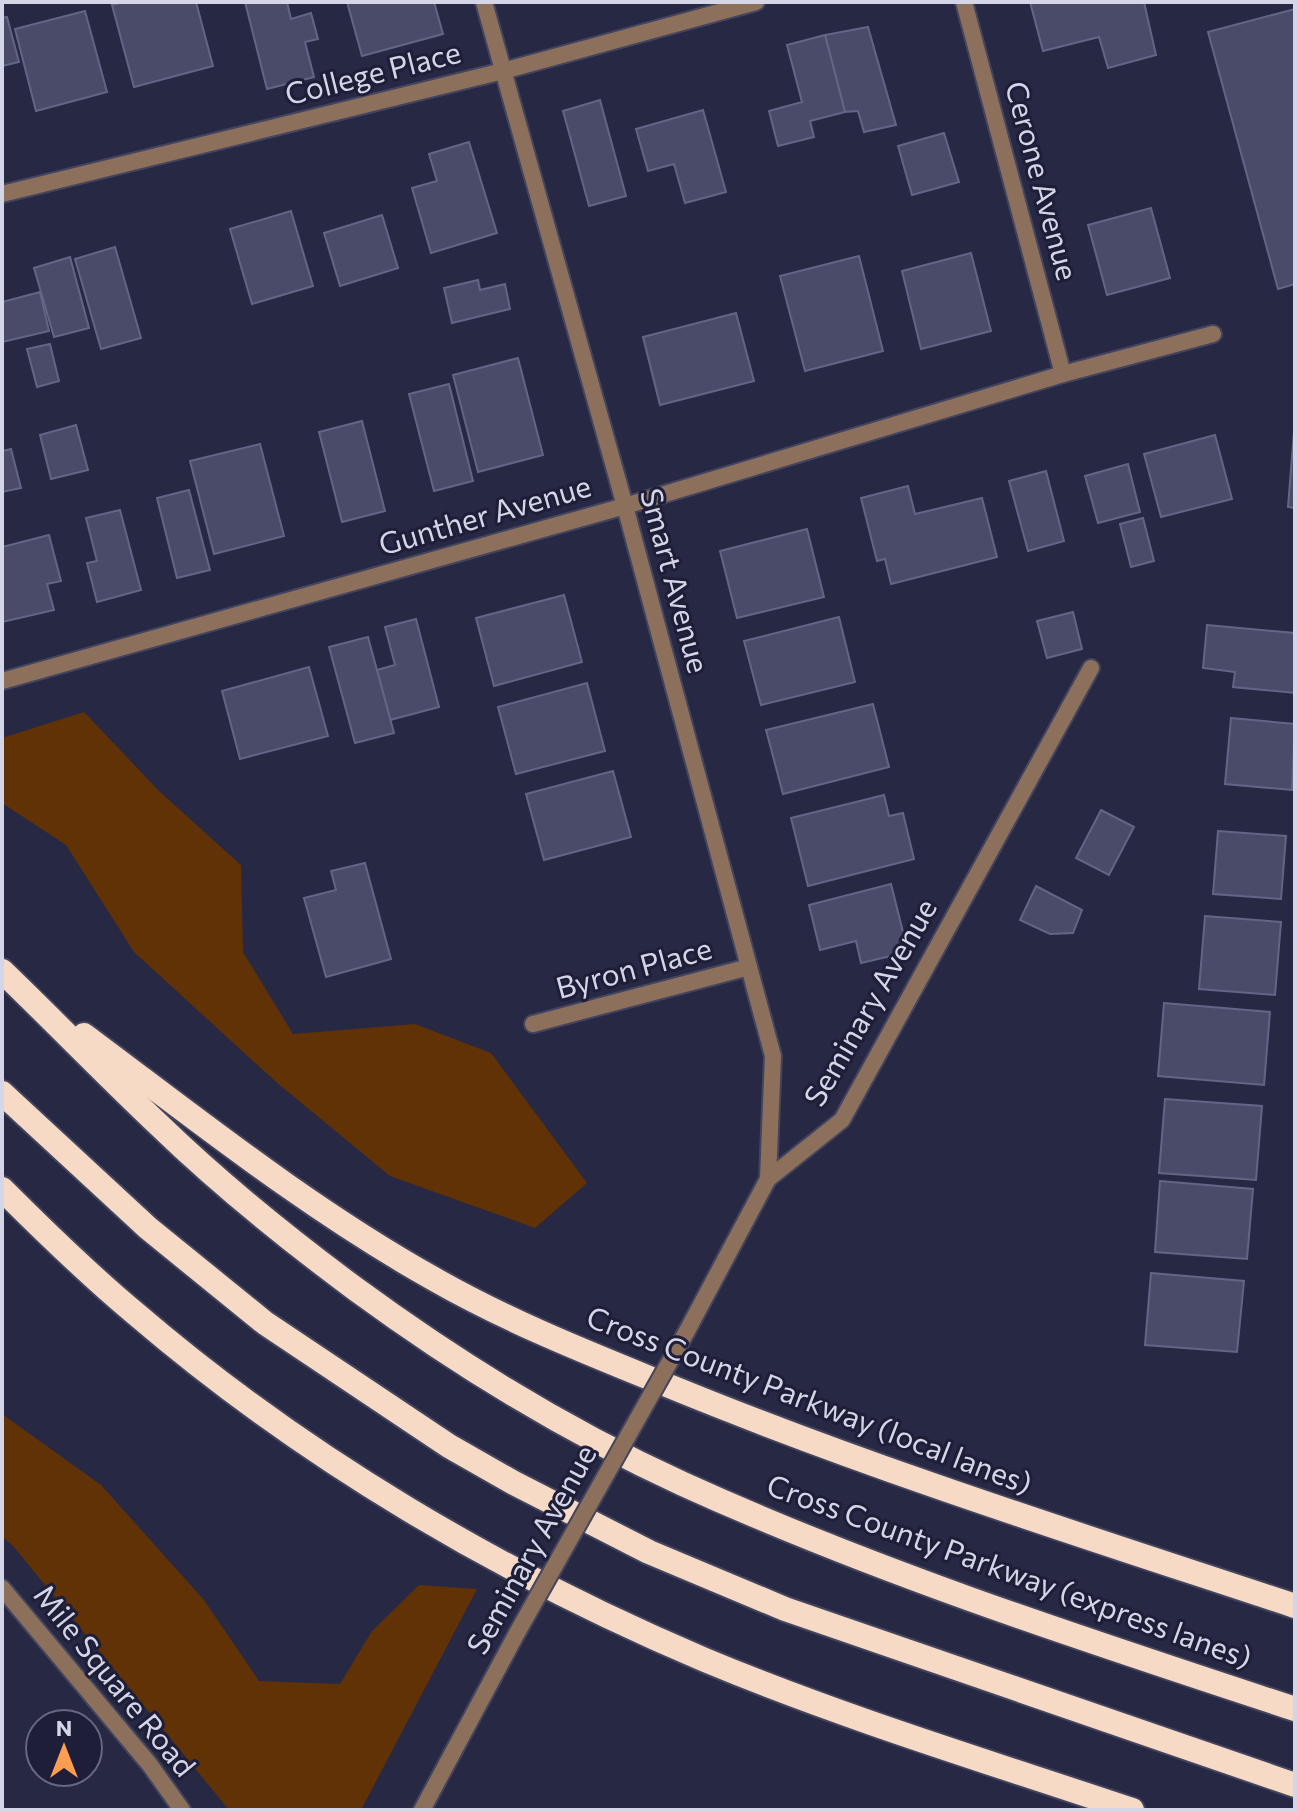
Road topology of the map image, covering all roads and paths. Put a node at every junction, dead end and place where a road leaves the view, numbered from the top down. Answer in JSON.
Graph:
{"nodes":[{"id":1,"x":484,"y":2,"type":"edge"},
{"id":2,"x":756,"y":2,"type":"edge"},
{"id":3,"x":964,"y":2,"type":"edge"},
{"id":4,"x":503,"y":71,"type":"junction"},
{"id":5,"x":2,"y":194,"type":"edge"},
{"id":6,"x":1213,"y":334,"type":"dead end"},
{"id":7,"x":1063,"y":374,"type":"junction"},
{"id":8,"x":625,"y":506,"type":"junction"},
{"id":9,"x":1091,"y":668,"type":"dead end"},
{"id":10,"x":2,"y":681,"type":"edge"},
{"id":11,"x":749,"y":967,"type":"junction"},
{"id":12,"x":7,"y":976,"type":"edge"},
{"id":13,"x":533,"y":1024,"type":"dead end"},
{"id":14,"x":2,"y":1093,"type":"edge"},
{"id":15,"x":768,"y":1179,"type":"junction"},
{"id":16,"x":2,"y":1189,"type":"edge"},
{"id":17,"x":2,"y":1588,"type":"edge"},
{"id":18,"x":1295,"y":1606,"type":"edge"},
{"id":19,"x":1295,"y":1709,"type":"edge"},
{"id":20,"x":1295,"y":1785,"type":"edge"},
{"id":21,"x":182,"y":1810,"type":"edge"},
{"id":22,"x":422,"y":1810,"type":"edge"},
{"id":23,"x":1132,"y":1810,"type":"edge"}],
"edges":[{"from":1,"to":4,"type":"street","name":"Smart Avenue"},
{"from":2,"to":4,"type":"street","name":"College Place"},
{"from":3,"to":7,"type":"street","name":"Cerone Avenue"},
{"from":4,"to":5,"type":"street","name":"College Place"},
{"from":4,"to":8,"type":"street","name":"Smart Avenue"},
{"from":6,"to":7,"type":"street","name":"Gunther Avenue"},
{"from":7,"to":8,"type":"street","name":"Gunther Avenue"},
{"from":8,"to":10,"type":"street","name":"Gunther Avenue"},
{"from":8,"to":11,"type":"street","name":"Smart Avenue"},
{"from":9,"to":15,"type":"street","name":"Seminary Avenue"},
{"from":11,"to":13,"type":"street","name":"Byron Place"},
{"from":11,"to":15,"type":"street","name":"Smart Avenue"},
{"from":12,"to":18,"type":"highway","name":"Cross County Parkway (local lanes)"},
{"from":12,"to":19,"type":"highway","name":"Cross County Parkway (express lanes)"},
{"from":14,"to":20,"type":"highway"},
{"from":15,"to":22,"type":"street","name":"Seminary Avenue","bridge":true},
{"from":16,"to":23,"type":"highway"},
{"from":17,"to":21,"type":"street","name":"Mile Square Road"}]}
